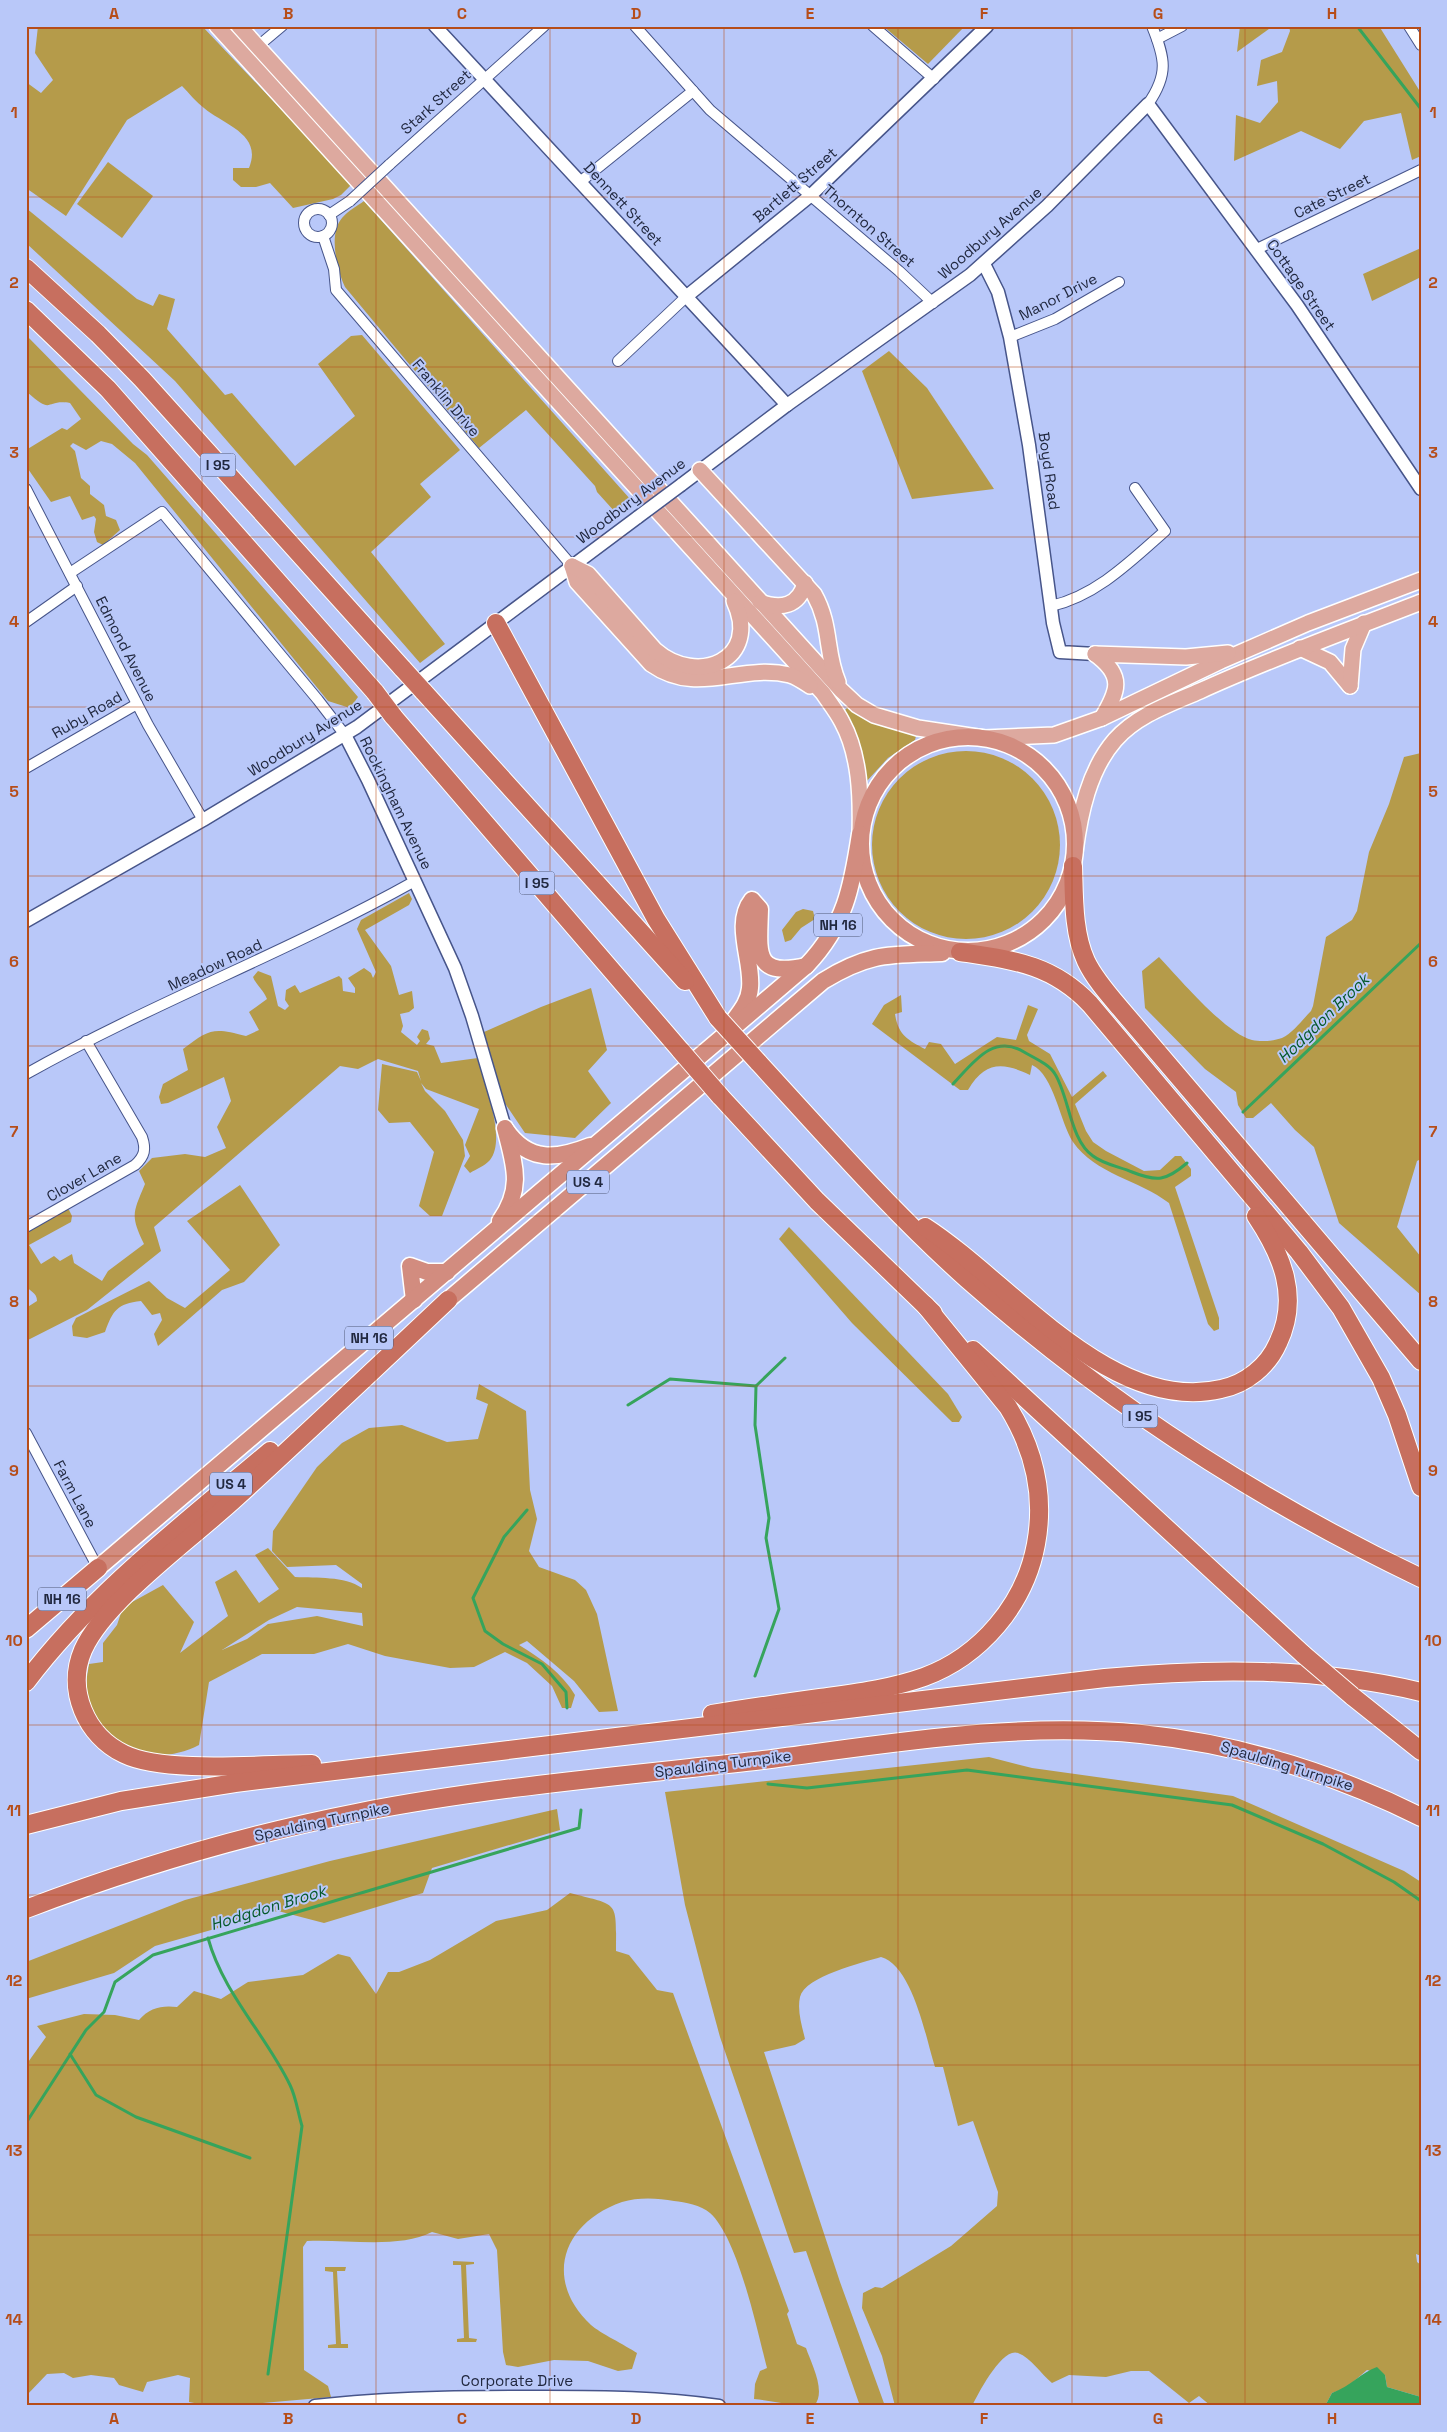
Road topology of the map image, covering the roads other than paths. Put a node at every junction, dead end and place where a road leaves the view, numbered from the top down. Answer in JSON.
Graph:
{"nodes":[{"id":1,"x":218,"y":26,"type":"edge"},
{"id":2,"x":238,"y":26,"type":"edge"},
{"id":3,"x":282,"y":26,"type":"edge"},
{"id":4,"x":435,"y":26,"type":"edge"},
{"id":5,"x":544,"y":26,"type":"edge"},
{"id":6,"x":635,"y":26,"type":"edge"},
{"id":7,"x":873,"y":26,"type":"edge"},
{"id":8,"x":987,"y":26,"type":"edge"},
{"id":9,"x":1152,"y":26,"type":"edge"},
{"id":10,"x":1182,"y":26,"type":"edge"},
{"id":11,"x":1409,"y":26,"type":"edge"},
{"id":12,"x":1157,"y":39,"type":"junction"},
{"id":13,"x":1421,"y":45,"type":"edge"},
{"id":14,"x":257,"y":47,"type":"junction"},
{"id":15,"x":484,"y":79,"type":"junction"},
{"id":16,"x":934,"y":79,"type":"junction"},
{"id":17,"x":693,"y":91,"type":"junction"},
{"id":18,"x":1148,"y":104,"type":"junction"},
{"id":19,"x":1421,"y":170,"type":"edge"},
{"id":20,"x":580,"y":182,"type":"junction"},
{"id":21,"x":810,"y":196,"type":"junction"},
{"id":22,"x":329,"y":215,"type":"junction"},
{"id":23,"x":323,"y":236,"type":"junction"},
{"id":24,"x":1257,"y":249,"type":"junction"},
{"id":25,"x":984,"y":264,"type":"junction"},
{"id":26,"x":26,"y":268,"type":"edge"},
{"id":27,"x":1119,"y":282,"type":"dead end"},
{"id":28,"x":687,"y":296,"type":"junction"},
{"id":29,"x":933,"y":303,"type":"junction"},
{"id":30,"x":26,"y":310,"type":"edge"},
{"id":31,"x":1010,"y":337,"type":"junction"},
{"id":32,"x":618,"y":361,"type":"dead end"},
{"id":33,"x":786,"y":405,"type":"junction"},
{"id":34,"x":700,"y":470,"type":"junction"},
{"id":35,"x":1135,"y":488,"type":"dead end"},
{"id":36,"x":26,"y":489,"type":"edge"},
{"id":37,"x":1421,"y":489,"type":"edge"},
{"id":38,"x":572,"y":566,"type":"junction"},
{"id":39,"x":70,"y":573,"type":"junction"},
{"id":40,"x":1421,"y":580,"type":"edge"},
{"id":41,"x":723,"y":582,"type":"junction"},
{"id":42,"x":805,"y":583,"type":"junction"},
{"id":43,"x":77,"y":586,"type":"junction"},
{"id":44,"x":760,"y":602,"type":"junction"},
{"id":45,"x":1421,"y":602,"type":"edge"},
{"id":46,"x":1050,"y":606,"type":"junction"},
{"id":47,"x":26,"y":622,"type":"edge"},
{"id":48,"x":496,"y":623,"type":"junction"},
{"id":49,"x":1364,"y":623,"type":"junction"},
{"id":50,"x":1252,"y":648,"type":"junction"},
{"id":51,"x":1300,"y":648,"type":"junction"},
{"id":52,"x":1095,"y":654,"type":"junction"},
{"id":53,"x":841,"y":690,"type":"junction"},
{"id":54,"x":823,"y":693,"type":"junction"},
{"id":55,"x":137,"y":704,"type":"junction"},
{"id":56,"x":1102,"y":718,"type":"junction"},
{"id":57,"x":345,"y":735,"type":"junction"},
{"id":58,"x":984,"y":738,"type":"junction"},
{"id":59,"x":26,"y":768,"type":"edge"},
{"id":60,"x":203,"y":820,"type":"junction"},
{"id":61,"x":860,"y":834,"type":"junction"},
{"id":62,"x":1074,"y":859,"type":"junction"},
{"id":63,"x":415,"y":881,"type":"junction"},
{"id":64,"x":26,"y":921,"type":"edge"},
{"id":65,"x":960,"y":952,"type":"junction"},
{"id":66,"x":807,"y":966,"type":"junction"},
{"id":67,"x":718,"y":1018,"type":"junction"},
{"id":68,"x":86,"y":1041,"type":"junction"},
{"id":69,"x":714,"y":1046,"type":"junction"},
{"id":70,"x":26,"y":1074,"type":"edge"},
{"id":71,"x":505,"y":1128,"type":"junction"},
{"id":72,"x":604,"y":1138,"type":"junction"},
{"id":73,"x":1223,"y":1162,"type":"junction"},
{"id":74,"x":893,"y":1207,"type":"junction"},
{"id":75,"x":26,"y":1227,"type":"edge"},
{"id":76,"x":489,"y":1236,"type":"junction"},
{"id":77,"x":447,"y":1272,"type":"junction"},
{"id":78,"x":414,"y":1300,"type":"junction"},
{"id":79,"x":448,"y":1300,"type":"junction"},
{"id":80,"x":925,"y":1305,"type":"junction"},
{"id":81,"x":1421,"y":1361,"type":"edge"},
{"id":82,"x":26,"y":1433,"type":"edge"},
{"id":83,"x":1421,"y":1487,"type":"edge"},
{"id":84,"x":98,"y":1568,"type":"junction"},
{"id":85,"x":1421,"y":1578,"type":"edge"},
{"id":86,"x":26,"y":1629,"type":"edge"},
{"id":87,"x":26,"y":1682,"type":"edge"},
{"id":88,"x":1421,"y":1692,"type":"edge"},
{"id":89,"x":1421,"y":1750,"type":"edge"},
{"id":90,"x":496,"y":1752,"type":"junction"},
{"id":91,"x":395,"y":1764,"type":"junction"},
{"id":92,"x":1421,"y":1817,"type":"edge"},
{"id":93,"x":26,"y":1825,"type":"edge"},
{"id":94,"x":26,"y":1909,"type":"edge"},
{"id":95,"x":315,"y":2406,"type":"edge"},
{"id":96,"x":719,"y":2406,"type":"edge"}],
"edges":[{"from":1,"to":41,"type":"main road"},
{"from":2,"to":14,"type":"main road"},
{"from":3,"to":14,"type":"street"},
{"from":4,"to":15,"type":"street","name":"Dennett Street"},
{"from":5,"to":15,"type":"street","name":"Stark Street"},
{"from":6,"to":17,"type":"street","name":"Thornton Street"},
{"from":7,"to":16,"type":"street"},
{"from":8,"to":16,"type":"street","name":"Bartlett Street"},
{"from":9,"to":12,"type":"street","name":"Woodbury Avenue"},
{"from":10,"to":12,"type":"street"},
{"from":11,"to":13,"type":"street"},
{"from":12,"to":18,"type":"street","name":"Woodbury Avenue"},
{"from":14,"to":44,"type":"main road"},
{"from":15,"to":20,"type":"street","name":"Dennett Street"},
{"from":15,"to":22,"type":"street","name":"Stark Street","bridge":true},
{"from":16,"to":21,"type":"street","name":"Bartlett Street"},
{"from":17,"to":20,"type":"street"},
{"from":17,"to":21,"type":"street","name":"Thornton Street"},
{"from":18,"to":24,"type":"street","name":"Cottage Street"},
{"from":18,"to":25,"type":"street","name":"Woodbury Avenue"},
{"from":19,"to":24,"type":"street","name":"Cate Street"},
{"from":20,"to":28,"type":"street","name":"Dennett Street"},
{"from":21,"to":28,"type":"street","name":"Bartlett Street"},
{"from":21,"to":29,"type":"street","name":"Thornton Street"},
{"from":22,"to":23,"type":"street"},
{"from":22,"to":23,"type":"street"},
{"from":23,"to":38,"type":"street","name":"Franklin Drive"},
{"from":24,"to":37,"type":"street","name":"Cottage Street"},
{"from":25,"to":29,"type":"street","name":"Woodbury Avenue"},
{"from":25,"to":31,"type":"street","name":"Boyd Road"},
{"from":26,"to":67,"type":"highway","number":"I 95","bridge":true},
{"from":27,"to":31,"type":"street","name":"Manor Drive"},
{"from":28,"to":32,"type":"street","name":"Bartlett Street"},
{"from":28,"to":33,"type":"street","name":"Dennett Street"},
{"from":29,"to":33,"type":"street","name":"Woodbury Avenue"},
{"from":30,"to":80,"type":"highway","number":"I 95","bridge":true},
{"from":31,"to":46,"type":"street","name":"Boyd Road"},
{"from":33,"to":34,"type":"street","name":"Woodbury Avenue"},
{"from":34,"to":38,"type":"street","name":"Woodbury Avenue","bridge":true},
{"from":34,"to":42,"type":"main road"},
{"from":35,"to":46,"type":"street"},
{"from":36,"to":39,"type":"street","name":"Edmond Avenue"},
{"from":38,"to":41,"type":"main road"},
{"from":38,"to":48,"type":"street","name":"Woodbury Avenue"},
{"from":38,"to":54,"type":"main road"},
{"from":39,"to":43,"type":"street","name":"Edmond Avenue"},
{"from":39,"to":57,"type":"street","name":"Rockingham Avenue"},
{"from":40,"to":50,"type":"main road"},
{"from":41,"to":54,"type":"main road"},
{"from":42,"to":44,"type":"main road"},
{"from":42,"to":53,"type":"main road"},
{"from":43,"to":47,"type":"street"},
{"from":43,"to":55,"type":"street","name":"Edmond Avenue"},
{"from":44,"to":53,"type":"main road"},
{"from":45,"to":49,"type":"main road"},
{"from":46,"to":52,"type":"street","name":"Boyd Road"},
{"from":48,"to":57,"type":"street","name":"Woodbury Avenue"},
{"from":48,"to":67,"type":"highway"},
{"from":49,"to":51,"type":"main road"},
{"from":49,"to":51,"type":"main road"},
{"from":50,"to":52,"type":"main road"},
{"from":50,"to":56,"type":"main road"},
{"from":51,"to":62,"type":"main road"},
{"from":52,"to":56,"type":"main road"},
{"from":53,"to":58,"type":"main road"},
{"from":54,"to":61,"type":"main road"},
{"from":55,"to":59,"type":"street","name":"Ruby Road"},
{"from":55,"to":60,"type":"street","name":"Edmond Avenue"},
{"from":56,"to":58,"type":"main road"},
{"from":57,"to":60,"type":"street","name":"Woodbury Avenue"},
{"from":57,"to":63,"type":"street","name":"Rockingham Avenue"},
{"from":58,"to":61,"type":"highway"},
{"from":58,"to":62,"type":"highway"},
{"from":60,"to":64,"type":"street","name":"Woodbury Avenue"},
{"from":61,"to":65,"type":"highway"},
{"from":61,"to":66,"type":"highway","number":"NH 16"},
{"from":62,"to":65,"type":"highway"},
{"from":62,"to":81,"type":"highway"},
{"from":63,"to":68,"type":"street","name":"Meadow Road"},
{"from":63,"to":71,"type":"street","name":"Rockingham Avenue"},
{"from":65,"to":73,"type":"highway"},
{"from":65,"to":79,"type":"highway","number":"US 4"},
{"from":66,"to":69,"type":"highway","number":"NH 16"},
{"from":66,"to":69,"type":"highway"},
{"from":67,"to":74,"type":"highway","number":"I 95","bridge":true},
{"from":68,"to":70,"type":"street","name":"Meadow Road"},
{"from":68,"to":75,"type":"street","name":"Clover Lane"},
{"from":69,"to":72,"type":"highway","number":"NH 16"},
{"from":71,"to":72,"type":"highway"},
{"from":71,"to":76,"type":"highway"},
{"from":72,"to":76,"type":"highway","number":"NH 16"},
{"from":73,"to":74,"type":"highway"},
{"from":73,"to":83,"type":"highway"},
{"from":74,"to":85,"type":"highway","number":"I 95"},
{"from":76,"to":77,"type":"highway","number":"NH 16"},
{"from":77,"to":78,"type":"highway","number":"NH 16"},
{"from":77,"to":78,"type":"highway"},
{"from":78,"to":84,"type":"highway","number":"NH 16"},
{"from":79,"to":87,"type":"highway","number":"US 4"},
{"from":79,"to":91,"type":"highway"},
{"from":80,"to":89,"type":"highway","number":"I 95","bridge":true},
{"from":80,"to":90,"type":"highway"},
{"from":82,"to":84,"type":"street","name":"Farm Lane"},
{"from":84,"to":86,"type":"highway","number":"NH 16"},
{"from":88,"to":90,"type":"highway"},
{"from":90,"to":91,"type":"highway"},
{"from":91,"to":93,"type":"highway"},
{"from":92,"to":94,"type":"highway","name":"Spaulding Turnpike"},
{"from":95,"to":96,"type":"street","name":"Corporate Drive"}]}
